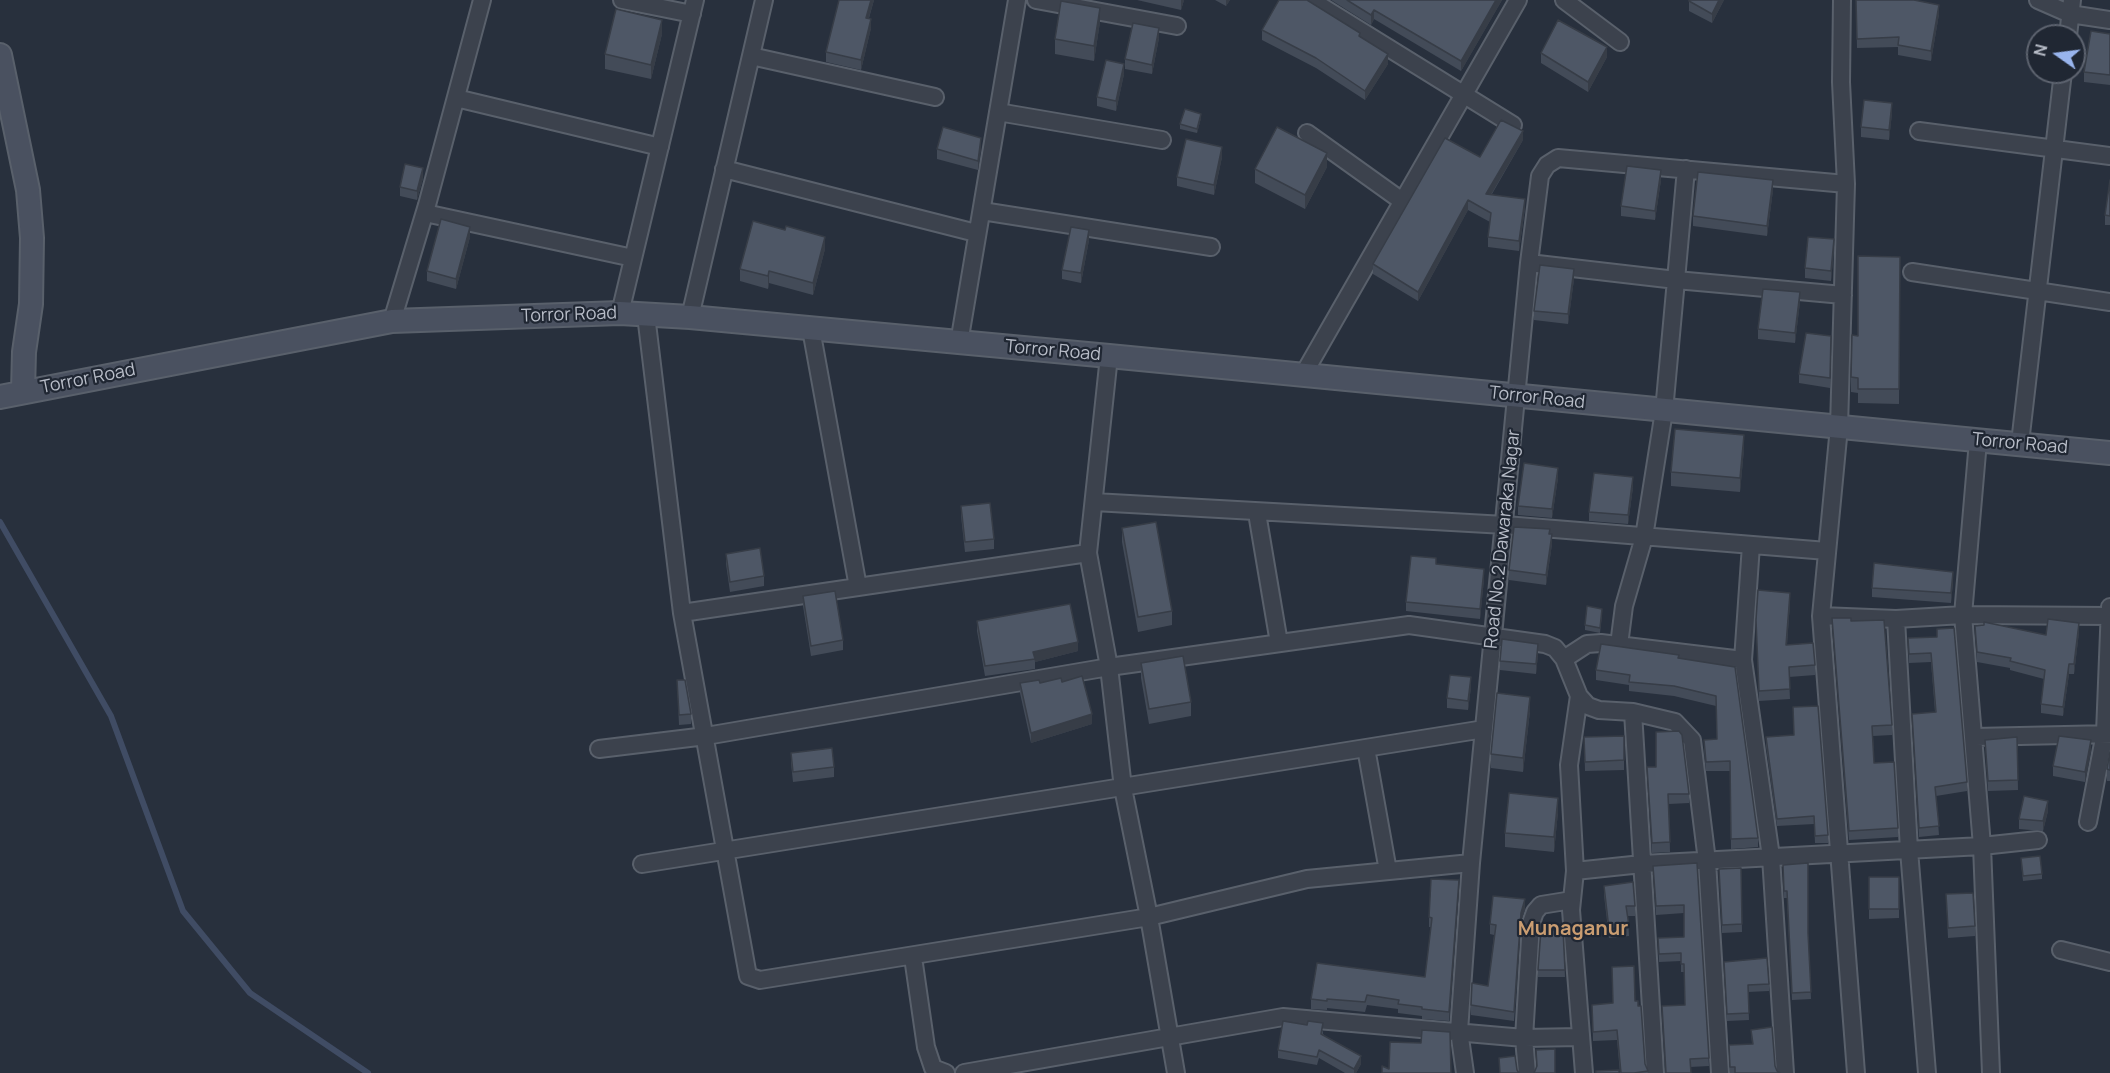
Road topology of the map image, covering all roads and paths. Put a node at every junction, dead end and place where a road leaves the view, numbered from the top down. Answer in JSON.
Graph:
{"nodes":[{"id":1,"x":482,"y":0,"type":"edge"},
{"id":2,"x":622,"y":0,"type":"edge"},
{"id":3,"x":764,"y":0,"type":"edge"},
{"id":4,"x":1017,"y":0,"type":"edge"},
{"id":5,"x":1036,"y":0,"type":"edge"},
{"id":6,"x":1311,"y":0,"type":"edge"},
{"id":7,"x":1518,"y":0,"type":"edge"},
{"id":8,"x":1564,"y":0,"type":"edge"},
{"id":9,"x":2038,"y":0,"type":"edge"},
{"id":10,"x":1841,"y":6,"type":"edge"},
{"id":11,"x":694,"y":7,"type":"edge"},
{"id":12,"x":2071,"y":7,"type":"edge"},
{"id":13,"x":2110,"y":20,"type":"edge"},
{"id":14,"x":2069,"y":24,"type":"edge"},
{"id":15,"x":1177,"y":26,"type":"dead end"},
{"id":16,"x":1620,"y":42,"type":"dead end"},
{"id":17,"x":0,"y":55,"type":"edge"},
{"id":18,"x":751,"y":56,"type":"junction"},
{"id":19,"x":2062,"y":84,"type":"edge"},
{"id":20,"x":1461,"y":94,"type":"junction"},
{"id":21,"x":935,"y":97,"type":"dead end"},
{"id":22,"x":456,"y":98,"type":"junction"},
{"id":23,"x":998,"y":112,"type":"junction"},
{"id":24,"x":1513,"y":125,"type":"edge"},
{"id":25,"x":1919,"y":131,"type":"dead end"},
{"id":26,"x":1307,"y":133,"type":"dead end"},
{"id":27,"x":1162,"y":140,"type":"dead end"},
{"id":28,"x":660,"y":147,"type":"junction"},
{"id":29,"x":2054,"y":149,"type":"junction"},
{"id":30,"x":2110,"y":156,"type":"edge"},
{"id":31,"x":724,"y":169,"type":"junction"},
{"id":32,"x":1686,"y":169,"type":"junction"},
{"id":33,"x":1846,"y":184,"type":"junction"},
{"id":34,"x":1402,"y":201,"type":"junction"},
{"id":35,"x":982,"y":211,"type":"junction"},
{"id":36,"x":425,"y":213,"type":"junction"},
{"id":37,"x":976,"y":233,"type":"junction"},
{"id":38,"x":1211,"y":247,"type":"dead end"},
{"id":39,"x":633,"y":258,"type":"junction"},
{"id":40,"x":1529,"y":263,"type":"junction"},
{"id":41,"x":1912,"y":272,"type":"dead end"},
{"id":42,"x":1676,"y":280,"type":"junction"},
{"id":43,"x":2038,"y":292,"type":"junction"},
{"id":44,"x":1843,"y":295,"type":"junction"},
{"id":45,"x":2110,"y":302,"type":"edge"},
{"id":46,"x":620,"y":313,"type":"junction"},
{"id":47,"x":646,"y":315,"type":"junction"},
{"id":48,"x":690,"y":317,"type":"junction"},
{"id":49,"x":392,"y":321,"type":"junction"},
{"id":50,"x":811,"y":328,"type":"junction"},
{"id":51,"x":958,"y":343,"type":"junction"},
{"id":52,"x":1109,"y":356,"type":"junction"},
{"id":53,"x":1303,"y":375,"type":"junction"},
{"id":54,"x":23,"y":391,"type":"junction"},
{"id":55,"x":1518,"y":396,"type":"junction"},
{"id":56,"x":0,"y":397,"type":"edge"},
{"id":57,"x":1664,"y":411,"type":"junction"},
{"id":58,"x":1839,"y":427,"type":"junction"},
{"id":59,"x":1978,"y":441,"type":"junction"},
{"id":60,"x":2019,"y":443,"type":"junction"},
{"id":61,"x":2110,"y":453,"type":"edge"},
{"id":62,"x":1094,"y":502,"type":"junction"},
{"id":63,"x":1257,"y":513,"type":"junction"},
{"id":64,"x":1505,"y":525,"type":"junction"},
{"id":65,"x":1644,"y":537,"type":"junction"},
{"id":66,"x":1751,"y":545,"type":"junction"},
{"id":67,"x":1827,"y":551,"type":"junction"},
{"id":68,"x":1088,"y":553,"type":"junction"},
{"id":69,"x":858,"y":587,"type":"junction"},
{"id":70,"x":682,"y":612,"type":"junction"},
{"id":71,"x":2110,"y":613,"type":"edge"},
{"id":72,"x":1963,"y":615,"type":"junction"},
{"id":73,"x":1821,"y":616,"type":"junction"},
{"id":74,"x":1896,"y":619,"type":"junction"},
{"id":75,"x":1494,"y":634,"type":"junction"},
{"id":76,"x":1279,"y":644,"type":"junction"},
{"id":77,"x":1619,"y":645,"type":"junction"},
{"id":78,"x":1564,"y":659,"type":"junction"},
{"id":79,"x":1743,"y":660,"type":"junction"},
{"id":80,"x":1109,"y":667,"type":"junction"},
{"id":81,"x":1579,"y":696,"type":"junction"},
{"id":82,"x":1633,"y":712,"type":"junction"},
{"id":83,"x":1484,"y":729,"type":"junction"},
{"id":84,"x":2107,"y":733,"type":"edge"},
{"id":85,"x":706,"y":736,"type":"junction"},
{"id":86,"x":1975,"y":737,"type":"junction"},
{"id":87,"x":1365,"y":748,"type":"junction"},
{"id":88,"x":599,"y":749,"type":"dead end"},
{"id":89,"x":1123,"y":788,"type":"junction"},
{"id":90,"x":2088,"y":822,"type":"dead end"},
{"id":91,"x":2038,"y":840,"type":"dead end"},
{"id":92,"x":1982,"y":846,"type":"junction"},
{"id":93,"x":726,"y":850,"type":"junction"},
{"id":94,"x":1909,"y":850,"type":"junction"},
{"id":95,"x":1840,"y":854,"type":"junction"},
{"id":96,"x":1771,"y":857,"type":"junction"},
{"id":97,"x":1707,"y":861,"type":"junction"},
{"id":98,"x":1470,"y":863,"type":"junction"},
{"id":99,"x":642,"y":864,"type":"dead end"},
{"id":100,"x":1642,"y":864,"type":"junction"},
{"id":101,"x":1388,"y":871,"type":"junction"},
{"id":102,"x":1575,"y":871,"type":"junction"},
{"id":103,"x":1572,"y":900,"type":"junction"},
{"id":104,"x":1149,"y":917,"type":"junction"},
{"id":105,"x":2061,"y":950,"type":"dead end"},
{"id":106,"x":913,"y":957,"type":"junction"},
{"id":107,"x":2110,"y":962,"type":"edge"},
{"id":108,"x":1459,"y":1032,"type":"junction"},
{"id":109,"x":1580,"y":1037,"type":"junction"},
{"id":110,"x":1169,"y":1038,"type":"junction"},
{"id":111,"x":1524,"y":1038,"type":"junction"},
{"id":112,"x":946,"y":1073,"type":"edge"},
{"id":113,"x":964,"y":1073,"type":"edge"},
{"id":114,"x":1176,"y":1073,"type":"edge"},
{"id":115,"x":1465,"y":1073,"type":"edge"},
{"id":116,"x":1527,"y":1073,"type":"edge"},
{"id":117,"x":1584,"y":1073,"type":"edge"},
{"id":118,"x":1655,"y":1073,"type":"edge"},
{"id":119,"x":1720,"y":1073,"type":"edge"},
{"id":120,"x":1785,"y":1073,"type":"edge"},
{"id":121,"x":1856,"y":1073,"type":"edge"},
{"id":122,"x":1927,"y":1073,"type":"edge"},
{"id":123,"x":1991,"y":1073,"type":"edge"}],
"edges":[{"from":1,"to":22,"type":"street"},
{"from":2,"to":11,"type":"street"},
{"from":3,"to":18,"type":"street"},
{"from":4,"to":23,"type":"street"},
{"from":5,"to":15,"type":"street"},
{"from":6,"to":20,"type":"street"},
{"from":7,"to":20,"type":"street"},
{"from":8,"to":16,"type":"street"},
{"from":9,"to":12,"type":"street"},
{"from":10,"to":33,"type":"street"},
{"from":11,"to":28,"type":"street"},
{"from":12,"to":13,"type":"street"},
{"from":12,"to":14,"type":"street"},
{"from":17,"to":54,"type":"street"},
{"from":18,"to":21,"type":"street"},
{"from":18,"to":31,"type":"street"},
{"from":19,"to":29,"type":"street"},
{"from":20,"to":24,"type":"street"},
{"from":20,"to":34,"type":"street"},
{"from":22,"to":28,"type":"street"},
{"from":22,"to":36,"type":"street"},
{"from":23,"to":27,"type":"street"},
{"from":23,"to":35,"type":"street"},
{"from":25,"to":29,"type":"street"},
{"from":26,"to":34,"type":"street"},
{"from":28,"to":39,"type":"street"},
{"from":29,"to":30,"type":"street"},
{"from":29,"to":43,"type":"street"},
{"from":31,"to":37,"type":"street"},
{"from":31,"to":48,"type":"street"},
{"from":32,"to":33,"type":"street","name":"Road No.2 Dawaraka Nagar"},
{"from":32,"to":40,"type":"street","name":"Road No.2 Dawaraka Nagar"},
{"from":32,"to":42,"type":"street"},
{"from":33,"to":44,"type":"street"},
{"from":34,"to":53,"type":"street"},
{"from":35,"to":37,"type":"street"},
{"from":35,"to":38,"type":"street"},
{"from":36,"to":39,"type":"street"},
{"from":36,"to":49,"type":"street"},
{"from":37,"to":51,"type":"street"},
{"from":39,"to":46,"type":"street"},
{"from":40,"to":42,"type":"street"},
{"from":40,"to":55,"type":"street","name":"Road No.2 Dawaraka Nagar"},
{"from":41,"to":43,"type":"street"},
{"from":42,"to":44,"type":"street"},
{"from":42,"to":57,"type":"street"},
{"from":43,"to":45,"type":"street"},
{"from":43,"to":60,"type":"street"},
{"from":44,"to":58,"type":"street"},
{"from":46,"to":47,"type":"street","name":"Torror Road"},
{"from":46,"to":49,"type":"street","name":"Torror Road"},
{"from":47,"to":48,"type":"street","name":"Torror Road"},
{"from":47,"to":70,"type":"street"},
{"from":48,"to":50,"type":"street","name":"Torror Road"},
{"from":49,"to":54,"type":"street","name":"Torror Road"},
{"from":50,"to":51,"type":"street","name":"Torror Road"},
{"from":50,"to":69,"type":"street"},
{"from":51,"to":52,"type":"street","name":"Torror Road"},
{"from":52,"to":53,"type":"street","name":"Torror Road"},
{"from":52,"to":62,"type":"street"},
{"from":53,"to":55,"type":"street","name":"Torror Road"},
{"from":54,"to":56,"type":"street","name":"Torror Road"},
{"from":55,"to":57,"type":"street","name":"Torror Road"},
{"from":55,"to":64,"type":"street","name":"Road No.2 Dawaraka Nagar"},
{"from":57,"to":58,"type":"street","name":"Torror Road"},
{"from":57,"to":65,"type":"street"},
{"from":58,"to":59,"type":"street","name":"Torror Road"},
{"from":58,"to":67,"type":"street"},
{"from":59,"to":60,"type":"street","name":"Torror Road"},
{"from":59,"to":72,"type":"street"},
{"from":60,"to":61,"type":"street","name":"Torror Road"},
{"from":62,"to":63,"type":"street"},
{"from":62,"to":68,"type":"street"},
{"from":63,"to":64,"type":"street"},
{"from":63,"to":76,"type":"street"},
{"from":64,"to":65,"type":"street"},
{"from":64,"to":75,"type":"street","name":"Road No.2 Dawaraka Nagar"},
{"from":65,"to":66,"type":"street"},
{"from":65,"to":77,"type":"street"},
{"from":66,"to":67,"type":"street"},
{"from":66,"to":79,"type":"street"},
{"from":67,"to":73,"type":"street"},
{"from":68,"to":69,"type":"street"},
{"from":68,"to":80,"type":"street"},
{"from":69,"to":70,"type":"street"},
{"from":70,"to":85,"type":"street"},
{"from":71,"to":72,"type":"street"},
{"from":71,"to":84,"type":"street"},
{"from":72,"to":74,"type":"street"},
{"from":72,"to":86,"type":"street"},
{"from":73,"to":74,"type":"street"},
{"from":73,"to":95,"type":"street"},
{"from":74,"to":94,"type":"street"},
{"from":75,"to":76,"type":"street"},
{"from":75,"to":78,"type":"street"},
{"from":75,"to":83,"type":"street","name":"Road No.2 Dawaraka Nagar"},
{"from":76,"to":80,"type":"street"},
{"from":77,"to":78,"type":"street"},
{"from":77,"to":79,"type":"street"},
{"from":78,"to":81,"type":"street"},
{"from":79,"to":96,"type":"street"},
{"from":80,"to":85,"type":"street"},
{"from":80,"to":89,"type":"street"},
{"from":81,"to":82,"type":"street"},
{"from":81,"to":102,"type":"street"},
{"from":82,"to":97,"type":"street"},
{"from":82,"to":100,"type":"street"},
{"from":83,"to":87,"type":"street"},
{"from":83,"to":98,"type":"street","name":"Road No.2 Dawaraka Nagar"},
{"from":84,"to":86,"type":"street"},
{"from":84,"to":90,"type":"street"},
{"from":85,"to":88,"type":"street"},
{"from":85,"to":93,"type":"street"},
{"from":86,"to":92,"type":"street"},
{"from":87,"to":89,"type":"street"},
{"from":87,"to":101,"type":"street"},
{"from":89,"to":93,"type":"street"},
{"from":89,"to":104,"type":"street"},
{"from":91,"to":92,"type":"street"},
{"from":92,"to":94,"type":"street"},
{"from":92,"to":123,"type":"street"},
{"from":93,"to":99,"type":"street"},
{"from":93,"to":106,"type":"street"},
{"from":94,"to":95,"type":"street"},
{"from":94,"to":122,"type":"street"},
{"from":95,"to":96,"type":"street"},
{"from":95,"to":121,"type":"street"},
{"from":96,"to":97,"type":"street"},
{"from":96,"to":120,"type":"street"},
{"from":97,"to":100,"type":"street"},
{"from":97,"to":119,"type":"street"},
{"from":98,"to":101,"type":"street"},
{"from":98,"to":108,"type":"street","name":"Road No.2 Dawaraka Nagar"},
{"from":100,"to":102,"type":"street"},
{"from":100,"to":118,"type":"street"},
{"from":101,"to":104,"type":"street"},
{"from":102,"to":103,"type":"street"},
{"from":103,"to":109,"type":"street"},
{"from":103,"to":111,"type":"street"},
{"from":104,"to":106,"type":"street"},
{"from":104,"to":110,"type":"street"},
{"from":105,"to":107,"type":"street"},
{"from":106,"to":112,"type":"street"},
{"from":108,"to":110,"type":"street"},
{"from":108,"to":111,"type":"street"},
{"from":108,"to":115,"type":"street","name":"Road No.2 Dawaraka Nagar"},
{"from":109,"to":111,"type":"street"},
{"from":109,"to":117,"type":"street"},
{"from":110,"to":113,"type":"street"},
{"from":110,"to":114,"type":"street"},
{"from":111,"to":116,"type":"street"}]}
